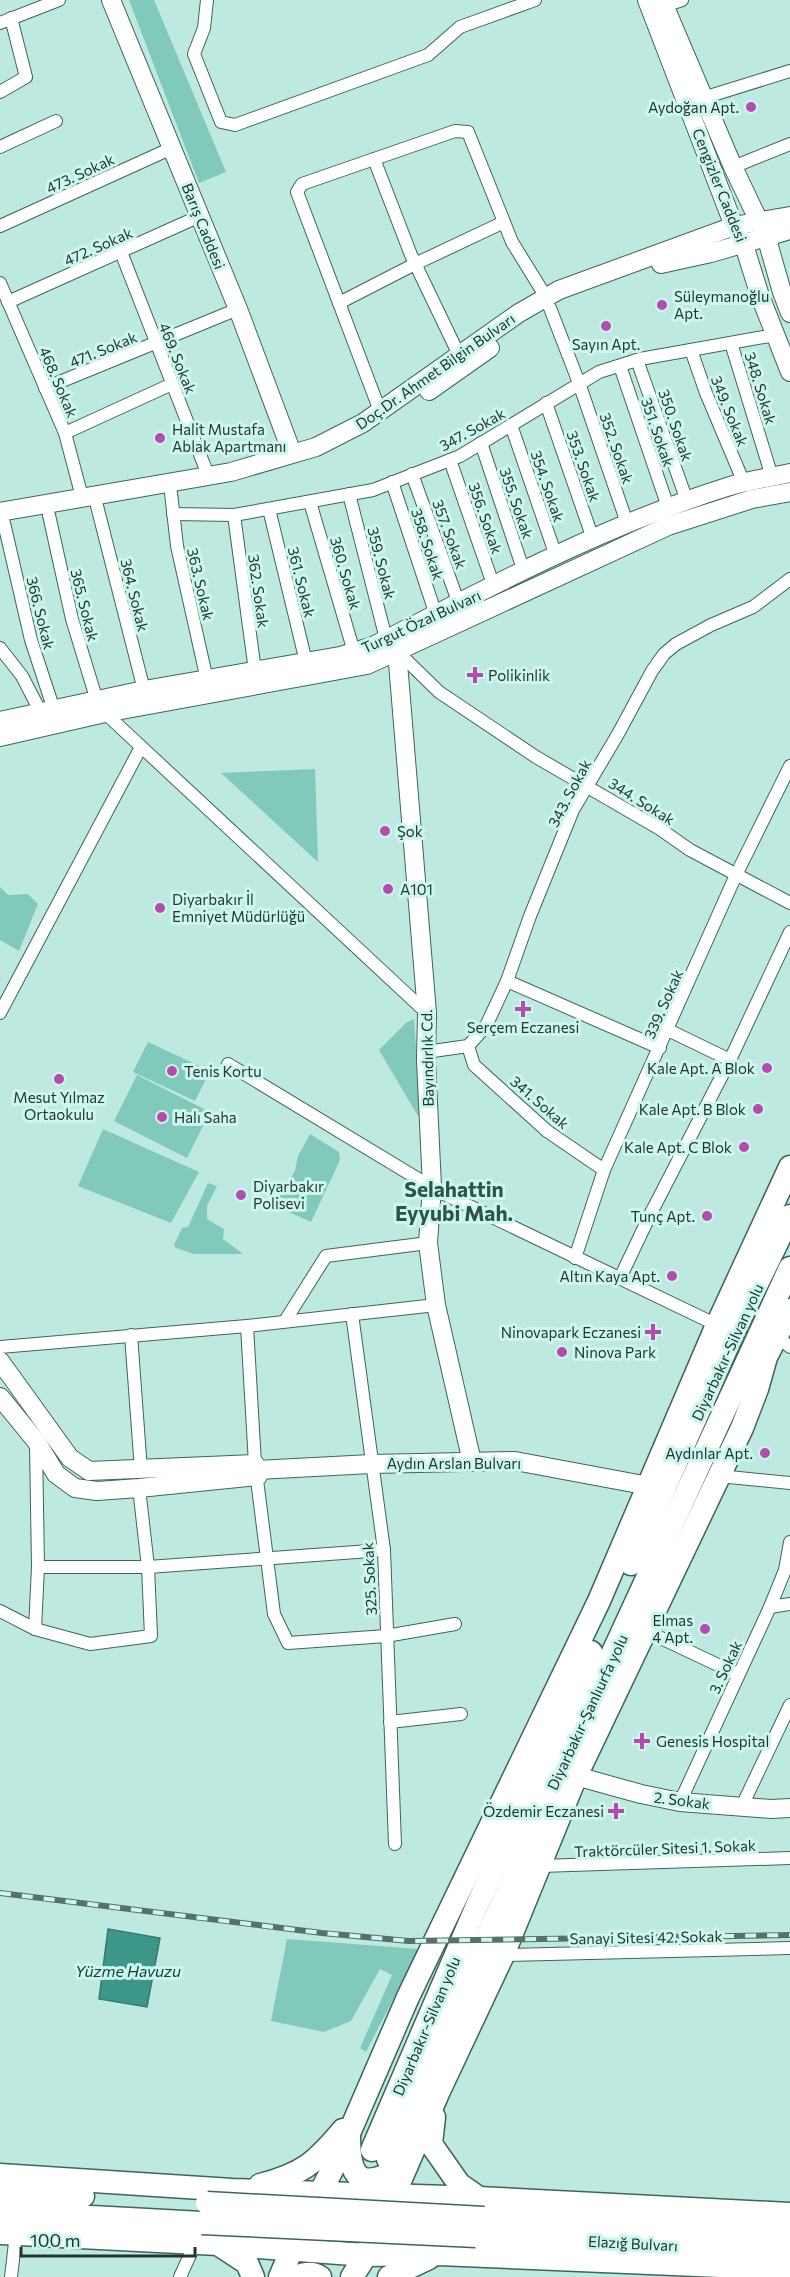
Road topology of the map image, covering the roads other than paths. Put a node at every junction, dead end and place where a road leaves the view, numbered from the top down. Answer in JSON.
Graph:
{"nodes":[{"id":1,"x":60,"y":0,"type":"edge"},
{"id":2,"x":111,"y":0,"type":"edge"},
{"id":3,"x":207,"y":0,"type":"edge"},
{"id":4,"x":535,"y":0,"type":"edge"},
{"id":5,"x":682,"y":0,"type":"edge"},
{"id":6,"x":658,"y":2,"type":"edge"},
{"id":7,"x":6,"y":21,"type":"edge"},
{"id":8,"x":790,"y":71,"type":"edge"},
{"id":9,"x":0,"y":92,"type":"edge"},
{"id":10,"x":703,"y":98,"type":"junction"},
{"id":11,"x":56,"y":121,"type":"dead end"},
{"id":12,"x":790,"y":144,"type":"edge"},
{"id":13,"x":0,"y":147,"type":"edge"},
{"id":14,"x":172,"y":148,"type":"junction"},
{"id":15,"x":374,"y":159,"type":"junction"},
{"id":16,"x":733,"y":167,"type":"junction"},
{"id":17,"x":200,"y":216,"type":"junction"},
{"id":18,"x":790,"y":216,"type":"edge"},
{"id":19,"x":504,"y":222,"type":"junction"},
{"id":20,"x":0,"y":226,"type":"edge"},
{"id":21,"x":734,"y":226,"type":"junction"},
{"id":22,"x":764,"y":229,"type":"junction"},
{"id":23,"x":790,"y":230,"type":"edge"},
{"id":24,"x":744,"y":244,"type":"junction"},
{"id":25,"x":122,"y":252,"type":"junction"},
{"id":26,"x":415,"y":264,"type":"junction"},
{"id":27,"x":0,"y":283,"type":"edge"},
{"id":28,"x":8,"y":302,"type":"junction"},
{"id":29,"x":548,"y":302,"type":"junction"},
{"id":30,"x":339,"y":303,"type":"junction"},
{"id":31,"x":238,"y":309,"type":"junction"},
{"id":32,"x":790,"y":313,"type":"edge"},
{"id":33,"x":775,"y":335,"type":"junction"},
{"id":34,"x":732,"y":343,"type":"junction"},
{"id":35,"x":156,"y":344,"type":"junction"},
{"id":36,"x":691,"y":350,"type":"junction"},
{"id":37,"x":459,"y":355,"type":"junction"},
{"id":38,"x":637,"y":360,"type":"junction"},
{"id":39,"x":620,"y":366,"type":"junction"},
{"id":40,"x":790,"y":372,"type":"edge"},
{"id":41,"x":579,"y":383,"type":"junction"},
{"id":42,"x":172,"y":384,"type":"junction"},
{"id":43,"x":45,"y":388,"type":"junction"},
{"id":44,"x":546,"y":403,"type":"junction"},
{"id":45,"x":380,"y":411,"type":"junction"},
{"id":46,"x":511,"y":424,"type":"junction"},
{"id":47,"x":65,"y":433,"type":"junction"},
{"id":48,"x":481,"y":443,"type":"junction"},
{"id":49,"x":292,"y":453,"type":"junction"},
{"id":50,"x":450,"y":460,"type":"junction"},
{"id":51,"x":790,"y":473,"type":"edge"},
{"id":52,"x":412,"y":474,"type":"junction"},
{"id":53,"x":208,"y":475,"type":"junction"},
{"id":54,"x":772,"y":477,"type":"junction"},
{"id":55,"x":392,"y":482,"type":"junction"},
{"id":56,"x":744,"y":483,"type":"junction"},
{"id":57,"x":790,"y":492,"type":"edge"},
{"id":58,"x":171,"y":494,"type":"junction"},
{"id":59,"x":350,"y":494,"type":"junction"},
{"id":60,"x":82,"y":497,"type":"junction"},
{"id":61,"x":687,"y":501,"type":"junction"},
{"id":62,"x":310,"y":502,"type":"junction"},
{"id":63,"x":98,"y":506,"type":"junction"},
{"id":64,"x":669,"y":507,"type":"junction"},
{"id":65,"x":269,"y":509,"type":"junction"},
{"id":66,"x":173,"y":514,"type":"junction"},
{"id":67,"x":49,"y":515,"type":"junction"},
{"id":68,"x":234,"y":515,"type":"junction"},
{"id":69,"x":1,"y":520,"type":"edge"},
{"id":70,"x":627,"y":523,"type":"junction"},
{"id":71,"x":593,"y":539,"type":"junction"},
{"id":72,"x":556,"y":556,"type":"junction"},
{"id":73,"x":524,"y":572,"type":"junction"},
{"id":74,"x":790,"y":579,"type":"edge"},
{"id":75,"x":494,"y":587,"type":"junction"},
{"id":76,"x":459,"y":604,"type":"junction"},
{"id":77,"x":436,"y":615,"type":"junction"},
{"id":78,"x":392,"y":645,"type":"junction"},
{"id":79,"x":0,"y":648,"type":"edge"},
{"id":80,"x":354,"y":652,"type":"junction"},
{"id":81,"x":306,"y":662,"type":"junction"},
{"id":82,"x":255,"y":671,"type":"junction"},
{"id":83,"x":207,"y":680,"type":"junction"},
{"id":84,"x":144,"y":690,"type":"junction"},
{"id":85,"x":101,"y":707,"type":"junction"},
{"id":86,"x":48,"y":711,"type":"junction"},
{"id":87,"x":0,"y":721,"type":"edge"},
{"id":88,"x":0,"y":737,"type":"edge"},
{"id":89,"x":141,"y":747,"type":"junction"},
{"id":90,"x":790,"y":766,"type":"edge"},
{"id":91,"x":588,"y":786,"type":"junction"},
{"id":92,"x":736,"y":874,"type":"junction"},
{"id":93,"x":790,"y":903,"type":"edge"},
{"id":94,"x":790,"y":932,"type":"edge"},
{"id":95,"x":507,"y":981,"type":"junction"},
{"id":96,"x":0,"y":1013,"type":"edge"},
{"id":97,"x":427,"y":1013,"type":"junction"},
{"id":98,"x":668,"y":1030,"type":"junction"},
{"id":99,"x":468,"y":1046,"type":"junction"},
{"id":100,"x":660,"y":1047,"type":"junction"},
{"id":101,"x":426,"y":1052,"type":"junction"},
{"id":102,"x":730,"y":1060,"type":"junction"},
{"id":103,"x":228,"y":1064,"type":"dead end"},
{"id":104,"x":790,"y":1167,"type":"edge"},
{"id":105,"x":604,"y":1170,"type":"junction"},
{"id":106,"x":432,"y":1187,"type":"junction"},
{"id":107,"x":790,"y":1216,"type":"edge"},
{"id":108,"x":428,"y":1243,"type":"junction"},
{"id":109,"x":575,"y":1258,"type":"junction"},
{"id":110,"x":790,"y":1268,"type":"edge"},
{"id":111,"x":620,"y":1278,"type":"junction"},
{"id":112,"x":436,"y":1305,"type":"junction"},
{"id":113,"x":790,"y":1310,"type":"edge"},
{"id":114,"x":352,"y":1314,"type":"junction"},
{"id":115,"x":285,"y":1321,"type":"junction"},
{"id":116,"x":717,"y":1325,"type":"junction"},
{"id":117,"x":247,"y":1326,"type":"junction"},
{"id":118,"x":131,"y":1335,"type":"junction"},
{"id":119,"x":783,"y":1342,"type":"edge"},
{"id":120,"x":0,"y":1347,"type":"edge"},
{"id":121,"x":2,"y":1364,"type":"edge"},
{"id":122,"x":0,"y":1397,"type":"edge"},
{"id":123,"x":36,"y":1440,"type":"junction"},
{"id":124,"x":472,"y":1462,"type":"junction"},
{"id":125,"x":371,"y":1464,"type":"junction"},
{"id":126,"x":141,"y":1470,"type":"junction"},
{"id":127,"x":257,"y":1470,"type":"junction"},
{"id":128,"x":729,"y":1477,"type":"dead end"},
{"id":129,"x":790,"y":1483,"type":"edge"},
{"id":130,"x":657,"y":1487,"type":"junction"},
{"id":131,"x":139,"y":1488,"type":"junction"},
{"id":132,"x":665,"y":1542,"type":"junction"},
{"id":133,"x":790,"y":1542,"type":"edge"},
{"id":134,"x":384,"y":1550,"type":"junction"},
{"id":135,"x":268,"y":1560,"type":"junction"},
{"id":136,"x":38,"y":1567,"type":"junction"},
{"id":137,"x":148,"y":1567,"type":"junction"},
{"id":138,"x":790,"y":1604,"type":"edge"},
{"id":139,"x":770,"y":1607,"type":"junction"},
{"id":140,"x":0,"y":1611,"type":"edge"},
{"id":141,"x":651,"y":1621,"type":"junction"},
{"id":142,"x":454,"y":1624,"type":"dead end"},
{"id":143,"x":35,"y":1629,"type":"junction"},
{"id":144,"x":386,"y":1636,"type":"junction"},
{"id":145,"x":737,"y":1674,"type":"junction"},
{"id":146,"x":561,"y":1680,"type":"junction"},
{"id":147,"x":790,"y":1705,"type":"edge"},
{"id":148,"x":460,"y":1714,"type":"dead end"},
{"id":149,"x":390,"y":1722,"type":"junction"},
{"id":150,"x":540,"y":1764,"type":"junction"},
{"id":151,"x":576,"y":1776,"type":"junction"},
{"id":152,"x":680,"y":1802,"type":"junction"},
{"id":153,"x":742,"y":1806,"type":"junction"},
{"id":154,"x":790,"y":1808,"type":"edge"},
{"id":155,"x":396,"y":1844,"type":"dead end"},
{"id":156,"x":790,"y":1858,"type":"edge"},
{"id":157,"x":540,"y":1866,"type":"junction"},
{"id":158,"x":790,"y":1948,"type":"edge"},
{"id":159,"x":503,"y":1955,"type":"junction"},
{"id":160,"x":439,"y":2091,"type":"junction"},
{"id":161,"x":353,"y":2122,"type":"junction"},
{"id":162,"x":389,"y":2158,"type":"junction"},
{"id":163,"x":0,"y":2175,"type":"edge"},
{"id":164,"x":232,"y":2190,"type":"junction"},
{"id":165,"x":0,"y":2191,"type":"edge"},
{"id":166,"x":321,"y":2193,"type":"junction"},
{"id":167,"x":394,"y":2195,"type":"junction"},
{"id":168,"x":0,"y":2212,"type":"edge"},
{"id":169,"x":790,"y":2214,"type":"edge"},
{"id":170,"x":480,"y":2217,"type":"junction"},
{"id":171,"x":201,"y":2223,"type":"junction"},
{"id":172,"x":790,"y":2230,"type":"edge"},
{"id":173,"x":8,"y":2234,"type":"edge"},
{"id":174,"x":218,"y":2244,"type":"junction"},
{"id":175,"x":292,"y":2249,"type":"junction"},
{"id":176,"x":790,"y":2251,"type":"edge"},
{"id":177,"x":439,"y":2254,"type":"junction"},
{"id":178,"x":366,"y":2255,"type":"junction"},
{"id":179,"x":790,"y":2269,"type":"edge"},
{"id":180,"x":11,"y":2277,"type":"edge"},
{"id":181,"x":180,"y":2277,"type":"edge"},
{"id":182,"x":253,"y":2277,"type":"edge"},
{"id":183,"x":280,"y":2277,"type":"edge"},
{"id":184,"x":296,"y":2277,"type":"edge"},
{"id":185,"x":320,"y":2277,"type":"edge"},
{"id":186,"x":352,"y":2277,"type":"edge"},
{"id":187,"x":389,"y":2277,"type":"edge"}],
"edges":[{"from":1,"to":7,"type":"street"},
{"from":2,"to":14,"type":"main road","name":"Barış Caddesi"},
{"from":3,"to":4,"type":"street"},
{"from":5,"to":6,"type":"street"},
{"from":6,"to":10,"type":"main road","name":"Cengizler Caddesi"},
{"from":6,"to":21,"type":"main road","name":"Cengizler Caddesi"},
{"from":7,"to":9,"type":"street"},
{"from":8,"to":10,"type":"street"},
{"from":10,"to":16,"type":"main road","name":"Cengizler Caddesi"},
{"from":11,"to":13,"type":"street"},
{"from":12,"to":16,"type":"street"},
{"from":14,"to":17,"type":"main road","name":"Barış Caddesi"},
{"from":14,"to":20,"type":"street","name":"473. Sokak"},
{"from":15,"to":19,"type":"street","name":"352. Sokak"},
{"from":15,"to":26,"type":"street"},
{"from":15,"to":30,"type":"street"},
{"from":16,"to":22,"type":"main road","name":"Cengizler Caddesi"},
{"from":17,"to":25,"type":"street","name":"472. Sokak"},
{"from":17,"to":31,"type":"main road","name":"Barış Caddesi"},
{"from":18,"to":22,"type":"main road","name":"Doç.Dr. Ahmet Bilgin Bulvarı"},
{"from":19,"to":26,"type":"street"},
{"from":19,"to":29,"type":"street","name":"352. Sokak"},
{"from":21,"to":22,"type":"main road","name":"Doç.Dr. Ahmet Bilgin Bulvarı"},
{"from":21,"to":24,"type":"main road","name":"Cengizler Caddesi"},
{"from":21,"to":29,"type":"main road","name":"Doç.Dr. Ahmet Bilgin Bulvarı"},
{"from":22,"to":23,"type":"main road","name":"Doç.Dr. Ahmet Bilgin Bulvarı"},
{"from":22,"to":24,"type":"main road","name":"Doç.Dr. Ahmet Bilgin Bulvarı"},
{"from":22,"to":32,"type":"main road","name":"Cengizler Caddesi"},
{"from":24,"to":29,"type":"main road","name":"Doç.Dr. Ahmet Bilgin Bulvarı"},
{"from":24,"to":33,"type":"main road","name":"Cengizler Caddesi"},
{"from":25,"to":28,"type":"street","name":"472. Sokak"},
{"from":25,"to":35,"type":"street","name":"469. Sokak"},
{"from":26,"to":30,"type":"street"},
{"from":26,"to":37,"type":"street"},
{"from":27,"to":28,"type":"street","name":"468. Sokak"},
{"from":28,"to":43,"type":"street","name":"468. Sokak"},
{"from":29,"to":37,"type":"main road","name":"Doç.Dr. Ahmet Bilgin Bulvarı"},
{"from":29,"to":41,"type":"street","name":"352. Sokak"},
{"from":29,"to":58,"type":"main road","name":"Doç.Dr. Ahmet Bilgin Bulvarı"},
{"from":30,"to":45,"type":"street"},
{"from":31,"to":35,"type":"street","name":"471. Sokak"},
{"from":31,"to":49,"type":"main road","name":"Barış Caddesi"},
{"from":33,"to":34,"type":"street","name":"347. Sokak"},
{"from":33,"to":40,"type":"main road","name":"Cengizler Caddesi"},
{"from":34,"to":36,"type":"street","name":"347. Sokak"},
{"from":34,"to":54,"type":"street","name":"348. Sokak"},
{"from":35,"to":42,"type":"street","name":"469. Sokak"},
{"from":35,"to":43,"type":"street","name":"471. Sokak"},
{"from":36,"to":38,"type":"street","name":"347. Sokak"},
{"from":36,"to":56,"type":"street","name":"349. Sokak"},
{"from":37,"to":45,"type":"main road","name":"Doç.Dr. Ahmet Bilgin Bulvarı"},
{"from":38,"to":39,"type":"street","name":"347. Sokak"},
{"from":38,"to":61,"type":"street","name":"350. Sokak"},
{"from":39,"to":41,"type":"street","name":"347. Sokak"},
{"from":39,"to":64,"type":"street","name":"351. Sokak"},
{"from":41,"to":44,"type":"street","name":"347. Sokak"},
{"from":41,"to":70,"type":"street","name":"352. Sokak"},
{"from":42,"to":47,"type":"street"},
{"from":42,"to":53,"type":"street","name":"469. Sokak"},
{"from":43,"to":47,"type":"street","name":"468. Sokak"},
{"from":44,"to":46,"type":"street","name":"347. Sokak"},
{"from":44,"to":71,"type":"street","name":"353. Sokak"},
{"from":45,"to":49,"type":"main road","name":"Doç.Dr. Ahmet Bilgin Bulvarı"},
{"from":46,"to":48,"type":"street","name":"347. Sokak"},
{"from":46,"to":72,"type":"street","name":"354. Sokak"},
{"from":47,"to":60,"type":"street","name":"468. Sokak"},
{"from":48,"to":50,"type":"street","name":"347. Sokak"},
{"from":48,"to":73,"type":"street","name":"355. Sokak"},
{"from":49,"to":53,"type":"main road","name":"Doç.Dr. Ahmet Bilgin Bulvarı"},
{"from":50,"to":52,"type":"street","name":"347. Sokak"},
{"from":50,"to":75,"type":"street","name":"356. Sokak"},
{"from":51,"to":54,"type":"main road","name":"Turgut Özal Bulvarı"},
{"from":52,"to":55,"type":"street","name":"347. Sokak"},
{"from":52,"to":76,"type":"street","name":"357. Sokak"},
{"from":53,"to":60,"type":"main road","name":"Doç.Dr. Ahmet Bilgin Bulvarı"},
{"from":54,"to":56,"type":"main road","name":"Turgut Özal Bulvarı"},
{"from":55,"to":59,"type":"street","name":"347. Sokak"},
{"from":55,"to":77,"type":"street","name":"358. Sokak"},
{"from":56,"to":61,"type":"main road","name":"Turgut Özal Bulvarı"},
{"from":57,"to":78,"type":"main road","name":"Turgut Özal Bulvarı"},
{"from":58,"to":63,"type":"main road","name":"Doç.Dr. Ahmet Bilgin Bulvarı"},
{"from":58,"to":66,"type":"street","name":"363. Sokak"},
{"from":59,"to":62,"type":"street","name":"347. Sokak"},
{"from":59,"to":78,"type":"street","name":"359. Sokak"},
{"from":60,"to":69,"type":"main road","name":"Doç.Dr. Ahmet Bilgin Bulvarı"},
{"from":61,"to":64,"type":"main road","name":"Turgut Özal Bulvarı"},
{"from":62,"to":65,"type":"street","name":"347. Sokak"},
{"from":62,"to":80,"type":"street","name":"360. Sokak"},
{"from":63,"to":67,"type":"main road","name":"Doç.Dr. Ahmet Bilgin Bulvarı"},
{"from":63,"to":84,"type":"street","name":"364. Sokak"},
{"from":64,"to":70,"type":"main road","name":"Turgut Özal Bulvarı"},
{"from":65,"to":68,"type":"street","name":"347. Sokak"},
{"from":65,"to":81,"type":"street","name":"361. Sokak"},
{"from":66,"to":68,"type":"street","name":"347. Sokak"},
{"from":66,"to":83,"type":"street","name":"363. Sokak"},
{"from":67,"to":69,"type":"main road","name":"Doç.Dr. Ahmet Bilgin Bulvarı"},
{"from":67,"to":85,"type":"street","name":"365. Sokak"},
{"from":68,"to":82,"type":"street","name":"362. Sokak"},
{"from":69,"to":86,"type":"street","name":"366. Sokak"},
{"from":70,"to":71,"type":"main road","name":"Turgut Özal Bulvarı"},
{"from":71,"to":72,"type":"main road","name":"Turgut Özal Bulvarı"},
{"from":72,"to":73,"type":"main road","name":"Turgut Özal Bulvarı"},
{"from":73,"to":75,"type":"main road","name":"Turgut Özal Bulvarı"},
{"from":74,"to":91,"type":"street","name":"343. Sokak"},
{"from":75,"to":76,"type":"main road","name":"Turgut Özal Bulvarı"},
{"from":76,"to":77,"type":"main road","name":"Turgut Özal Bulvarı"},
{"from":77,"to":78,"type":"main road","name":"Turgut Özal Bulvarı"},
{"from":78,"to":80,"type":"main road","name":"Turgut Özal Bulvarı"},
{"from":78,"to":85,"type":"main road","name":"Turgut Özal Bulvarı"},
{"from":78,"to":91,"type":"street","name":"344. Sokak"},
{"from":78,"to":97,"type":"main road","name":"Bayındırlık Cd."},
{"from":79,"to":86,"type":"street"},
{"from":80,"to":81,"type":"main road","name":"Turgut Özal Bulvarı"},
{"from":81,"to":82,"type":"main road","name":"Turgut Özal Bulvarı"},
{"from":82,"to":83,"type":"main road","name":"Turgut Özal Bulvarı"},
{"from":83,"to":84,"type":"main road","name":"Turgut Özal Bulvarı"},
{"from":84,"to":85,"type":"main road","name":"Turgut Özal Bulvarı"},
{"from":85,"to":86,"type":"main road","name":"Turgut Özal Bulvarı"},
{"from":85,"to":88,"type":"main road","name":"Turgut Özal Bulvarı"},
{"from":85,"to":89,"type":"street"},
{"from":86,"to":87,"type":"main road","name":"Turgut Özal Bulvarı"},
{"from":89,"to":96,"type":"street"},
{"from":89,"to":97,"type":"street"},
{"from":90,"to":92,"type":"street","name":"339. Sokak"},
{"from":91,"to":92,"type":"street","name":"344. Sokak"},
{"from":91,"to":95,"type":"street","name":"343. Sokak"},
{"from":92,"to":93,"type":"street","name":"344. Sokak"},
{"from":92,"to":98,"type":"street","name":"339. Sokak"},
{"from":94,"to":102,"type":"street"},
{"from":95,"to":99,"type":"street","name":"343. Sokak"},
{"from":95,"to":100,"type":"street"},
{"from":97,"to":101,"type":"main road","name":"Bayındırlık Cd."},
{"from":98,"to":100,"type":"street","name":"339. Sokak"},
{"from":98,"to":102,"type":"street"},
{"from":99,"to":101,"type":"street"},
{"from":99,"to":105,"type":"street","name":"341. Sokak"},
{"from":100,"to":105,"type":"street","name":"339. Sokak"},
{"from":101,"to":106,"type":"main road","name":"Bayındırlık Cd."},
{"from":102,"to":111,"type":"street"},
{"from":103,"to":106,"type":"street"},
{"from":104,"to":116,"type":"highway"},
{"from":105,"to":109,"type":"street","name":"339. Sokak"},
{"from":106,"to":108,"type":"main road","name":"Bayındırlık Cd."},
{"from":106,"to":109,"type":"street"},
{"from":107,"to":130,"type":"highway","name":"Diyarbakır-Silvan yolu"},
{"from":108,"to":112,"type":"main road","name":"Bayındırlık Cd."},
{"from":108,"to":115,"type":"street"},
{"from":109,"to":111,"type":"street"},
{"from":110,"to":132,"type":"highway","name":"Diyarbakır-Şanlıurfa yolu"},
{"from":111,"to":116,"type":"street"},
{"from":112,"to":114,"type":"street"},
{"from":112,"to":124,"type":"main road","name":"Bayındırlık Cd."},
{"from":113,"to":119,"type":"highway"},
{"from":114,"to":115,"type":"street"},
{"from":114,"to":125,"type":"street","name":"325. Sokak"},
{"from":115,"to":117,"type":"street"},
{"from":116,"to":130,"type":"highway"},
{"from":117,"to":118,"type":"street"},
{"from":117,"to":127,"type":"street"},
{"from":118,"to":120,"type":"street"},
{"from":118,"to":126,"type":"street"},
{"from":119,"to":141,"type":"highway"},
{"from":121,"to":126,"type":"main road"},
{"from":122,"to":123,"type":"main road","name":"Aydın Arslan Bulvarı"},
{"from":123,"to":131,"type":"main road","name":"Aydın Arslan Bulvarı"},
{"from":123,"to":136,"type":"street"},
{"from":124,"to":125,"type":"main road","name":"Aydın Arslan Bulvarı"},
{"from":124,"to":130,"type":"main road","name":"Aydın Arslan Bulvarı"},
{"from":125,"to":127,"type":"main road","name":"Aydın Arslan Bulvarı"},
{"from":125,"to":134,"type":"street","name":"325. Sokak"},
{"from":126,"to":127,"type":"main road"},
{"from":127,"to":131,"type":"main road","name":"Aydın Arslan Bulvarı"},
{"from":127,"to":135,"type":"street"},
{"from":128,"to":129,"type":"street"},
{"from":130,"to":146,"type":"highway"},
{"from":130,"to":150,"type":"highway"},
{"from":131,"to":137,"type":"street"},
{"from":132,"to":141,"type":"main road"},
{"from":132,"to":162,"type":"highway","name":"Diyarbakır-Şanlıurfa yolu"},
{"from":133,"to":139,"type":"street","name":"3. Sokak"},
{"from":134,"to":135,"type":"street"},
{"from":134,"to":144,"type":"street","name":"325. Sokak"},
{"from":135,"to":137,"type":"street"},
{"from":135,"to":144,"type":"street"},
{"from":136,"to":137,"type":"street"},
{"from":136,"to":143,"type":"street"},
{"from":137,"to":143,"type":"street"},
{"from":138,"to":139,"type":"street"},
{"from":139,"to":145,"type":"street","name":"3. Sokak"},
{"from":140,"to":143,"type":"street"},
{"from":141,"to":145,"type":"street"},
{"from":141,"to":151,"type":"highway"},
{"from":142,"to":144,"type":"street"},
{"from":144,"to":149,"type":"street","name":"325. Sokak"},
{"from":145,"to":152,"type":"street","name":"3. Sokak"},
{"from":146,"to":150,"type":"highway"},
{"from":146,"to":161,"type":"highway"},
{"from":147,"to":153,"type":"street"},
{"from":148,"to":149,"type":"street"},
{"from":149,"to":155,"type":"street","name":"325. Sokak"},
{"from":150,"to":162,"type":"highway","name":"Diyarbakır-Silvan yolu"},
{"from":151,"to":152,"type":"main road","name":"2. Sokak"},
{"from":151,"to":157,"type":"highway"},
{"from":152,"to":153,"type":"main road","name":"2. Sokak"},
{"from":153,"to":154,"type":"main road","name":"2. Sokak"},
{"from":156,"to":157,"type":"street","name":"Traktörcüler Sitesi 1. Sokak"},
{"from":157,"to":159,"type":"highway"},
{"from":158,"to":159,"type":"street","name":"Sanayi Sitesi 42. Sokak"},
{"from":159,"to":160,"type":"highway"},
{"from":160,"to":162,"type":"highway"},
{"from":160,"to":170,"type":"highway"},
{"from":161,"to":162,"type":"highway"},
{"from":161,"to":164,"type":"highway"},
{"from":161,"to":166,"type":"highway"},
{"from":162,"to":167,"type":"highway"},
{"from":163,"to":164,"type":"highway"},
{"from":164,"to":166,"type":"highway"},
{"from":165,"to":171,"type":"highway"},
{"from":166,"to":167,"type":"highway"},
{"from":166,"to":175,"type":"highway"},
{"from":167,"to":170,"type":"highway"},
{"from":167,"to":178,"type":"highway"},
{"from":168,"to":171,"type":"highway"},
{"from":169,"to":170,"type":"highway"},
{"from":170,"to":171,"type":"highway","bridge":true},
{"from":170,"to":172,"type":"highway","name":"Elazığ Bulvarı"},
{"from":170,"to":176,"type":"highway","name":"Elazığ Bulvarı"},
{"from":171,"to":173,"type":"highway"},
{"from":171,"to":174,"type":"highway"},
{"from":171,"to":181,"type":"street"},
{"from":173,"to":180,"type":"street"},
{"from":174,"to":175,"type":"highway"},
{"from":174,"to":182,"type":"highway"},
{"from":175,"to":178,"type":"highway"},
{"from":175,"to":183,"type":"highway"},
{"from":177,"to":178,"type":"highway"},
{"from":177,"to":179,"type":"highway"},
{"from":177,"to":187,"type":"highway"},
{"from":178,"to":186,"type":"highway"},
{"from":184,"to":185,"type":"highway"}]}
